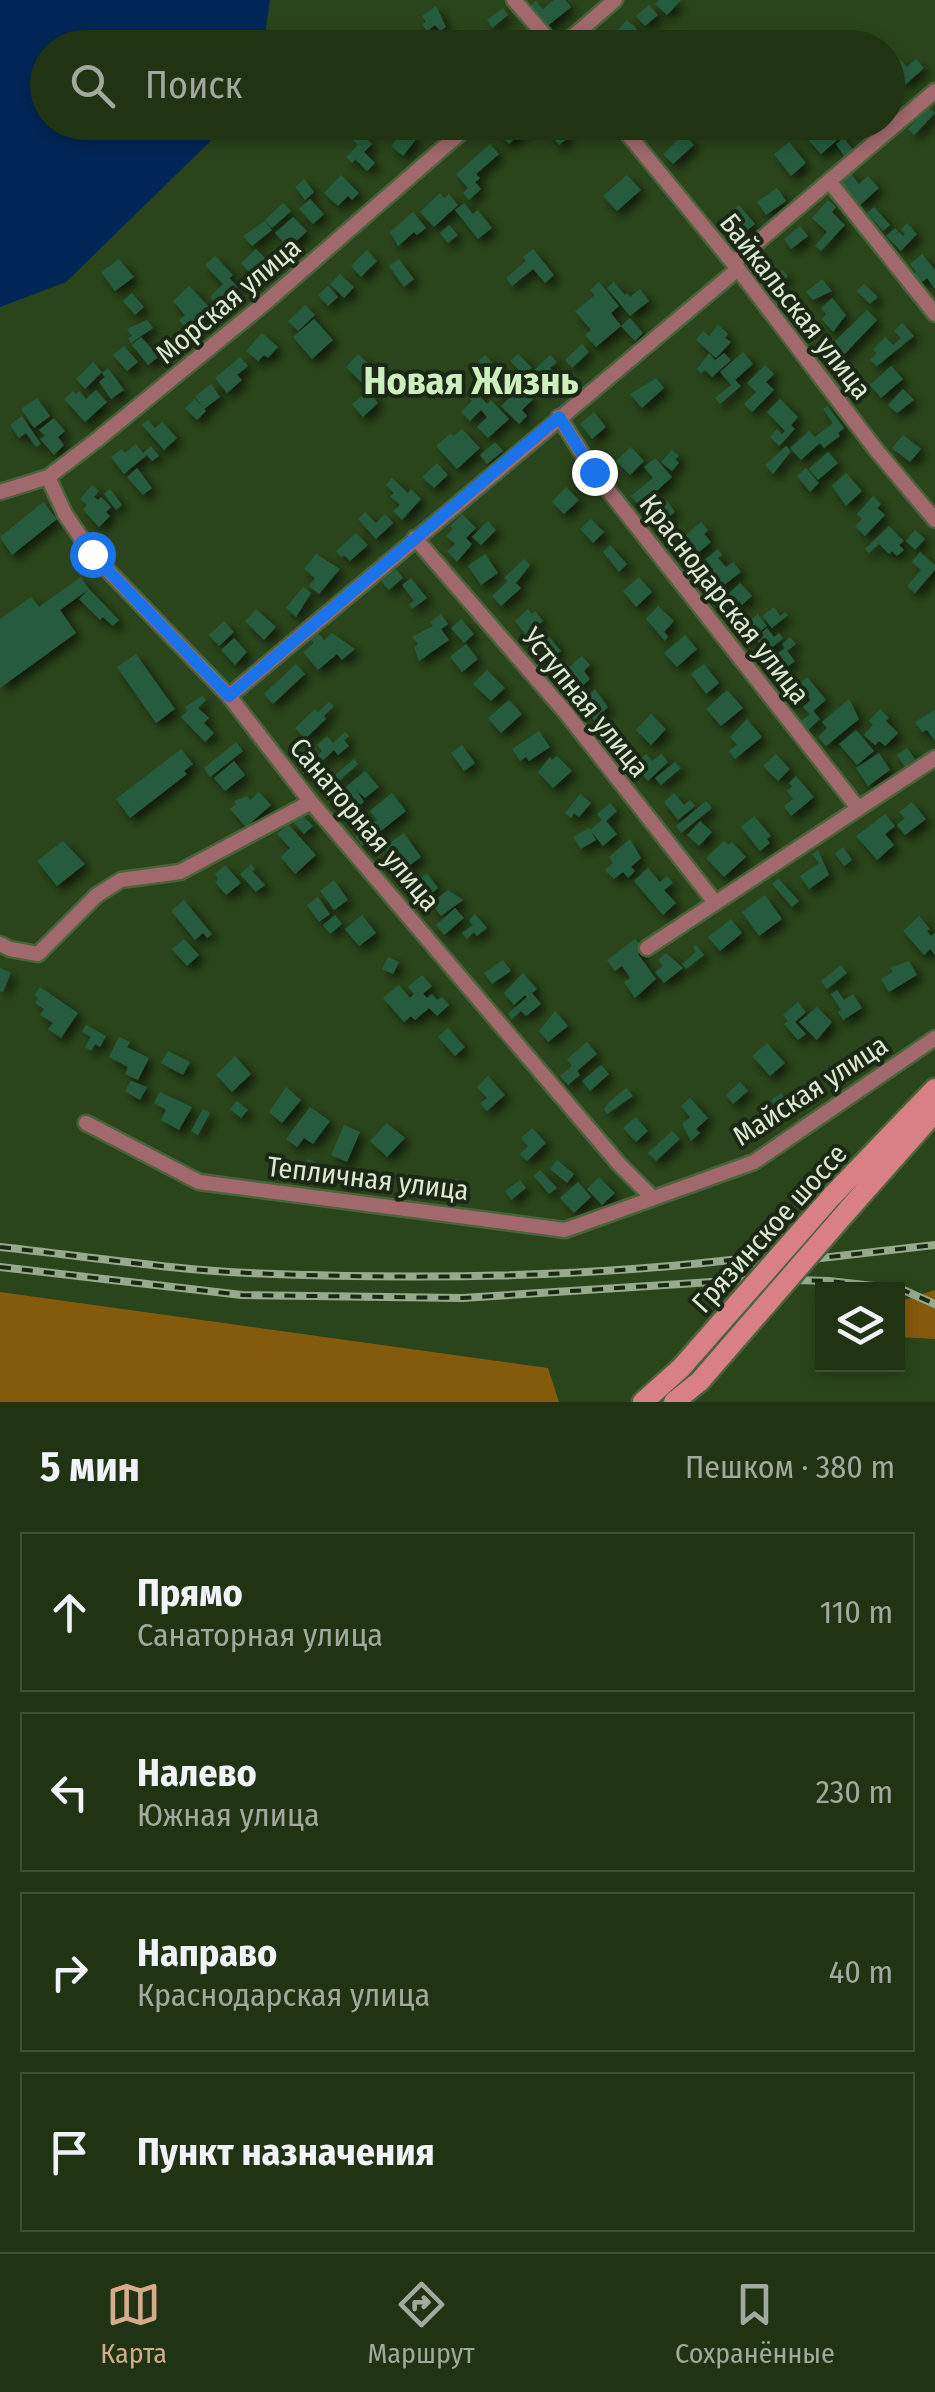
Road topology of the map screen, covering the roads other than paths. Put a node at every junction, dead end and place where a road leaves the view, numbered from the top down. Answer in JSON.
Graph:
{"nodes":[{"id":1,"x":514,"y":0,"type":"edge"},
{"id":2,"x":615,"y":0,"type":"edge"},
{"id":3,"x":542,"y":30,"type":"edge"},
{"id":4,"x":579,"y":30,"type":"edge"},
{"id":5,"x":935,"y":91,"type":"edge"},
{"id":6,"x":905,"y":116,"type":"edge"},
{"id":7,"x":452,"y":140,"type":"edge"},
{"id":8,"x":633,"y":140,"type":"edge"},
{"id":9,"x":877,"y":140,"type":"edge"},
{"id":10,"x":829,"y":181,"type":"junction"},
{"id":11,"x":735,"y":266,"type":"junction"},
{"id":12,"x":935,"y":314,"type":"edge"},
{"id":13,"x":559,"y":417,"type":"junction"},
{"id":14,"x":48,"y":476,"type":"junction"},
{"id":15,"x":0,"y":492,"type":"edge"},
{"id":16,"x":935,"y":520,"type":"edge"},
{"id":17,"x":415,"y":538,"type":"junction"},
{"id":18,"x":229,"y":696,"type":"junction"},
{"id":19,"x":935,"y":758,"type":"edge"},
{"id":20,"x":310,"y":802,"type":"junction"},
{"id":21,"x":858,"y":808,"type":"junction"},
{"id":22,"x":714,"y":901,"type":"junction"},
{"id":23,"x":0,"y":944,"type":"edge"},
{"id":24,"x":647,"y":948,"type":"dead end"},
{"id":25,"x":935,"y":1038,"type":"edge"},
{"id":26,"x":935,"y":1089,"type":"edge"},
{"id":27,"x":935,"y":1112,"type":"edge"},
{"id":28,"x":86,"y":1124,"type":"dead end"},
{"id":29,"x":653,"y":1198,"type":"junction"},
{"id":30,"x":840,"y":1203,"type":"junction"},
{"id":31,"x":643,"y":1402,"type":"edge"},
{"id":32,"x":674,"y":1402,"type":"edge"}],
"edges":[{"from":1,"to":3,"type":"street"},
{"from":2,"to":4,"type":"street"},
{"from":5,"to":6,"type":"street"},
{"from":7,"to":14,"type":"street","name":"Морская улица"},
{"from":8,"to":11,"type":"street","name":"Байкальская улица"},
{"from":9,"to":10,"type":"street"},
{"from":10,"to":11,"type":"street"},
{"from":10,"to":12,"type":"street"},
{"from":11,"to":13,"type":"street"},
{"from":11,"to":16,"type":"street","name":"Байкальская улица"},
{"from":13,"to":17,"type":"street"},
{"from":13,"to":21,"type":"street","name":"Краснодарская улица"},
{"from":14,"to":15,"type":"street","name":"Морская улица"},
{"from":14,"to":18,"type":"street","name":"Санаторная улица"},
{"from":17,"to":18,"type":"street"},
{"from":17,"to":22,"type":"street","name":"Уступная улица"},
{"from":18,"to":20,"type":"street","name":"Санаторная улица"},
{"from":19,"to":21,"type":"street"},
{"from":20,"to":23,"type":"street"},
{"from":20,"to":29,"type":"street","name":"Санаторная улица"},
{"from":21,"to":22,"type":"street"},
{"from":22,"to":24,"type":"street"},
{"from":25,"to":29,"type":"street","name":"Майская улица"},
{"from":26,"to":30,"type":"main road","name":"Грязинское шоссе"},
{"from":27,"to":30,"type":"main road","name":"Грязинское шоссе"},
{"from":28,"to":29,"type":"street","name":"Тепличная улица"},
{"from":30,"to":31,"type":"main road","name":"Грязинское шоссе","bridge":true},
{"from":30,"to":32,"type":"main road","name":"Грязинское шоссе","bridge":true}]}
